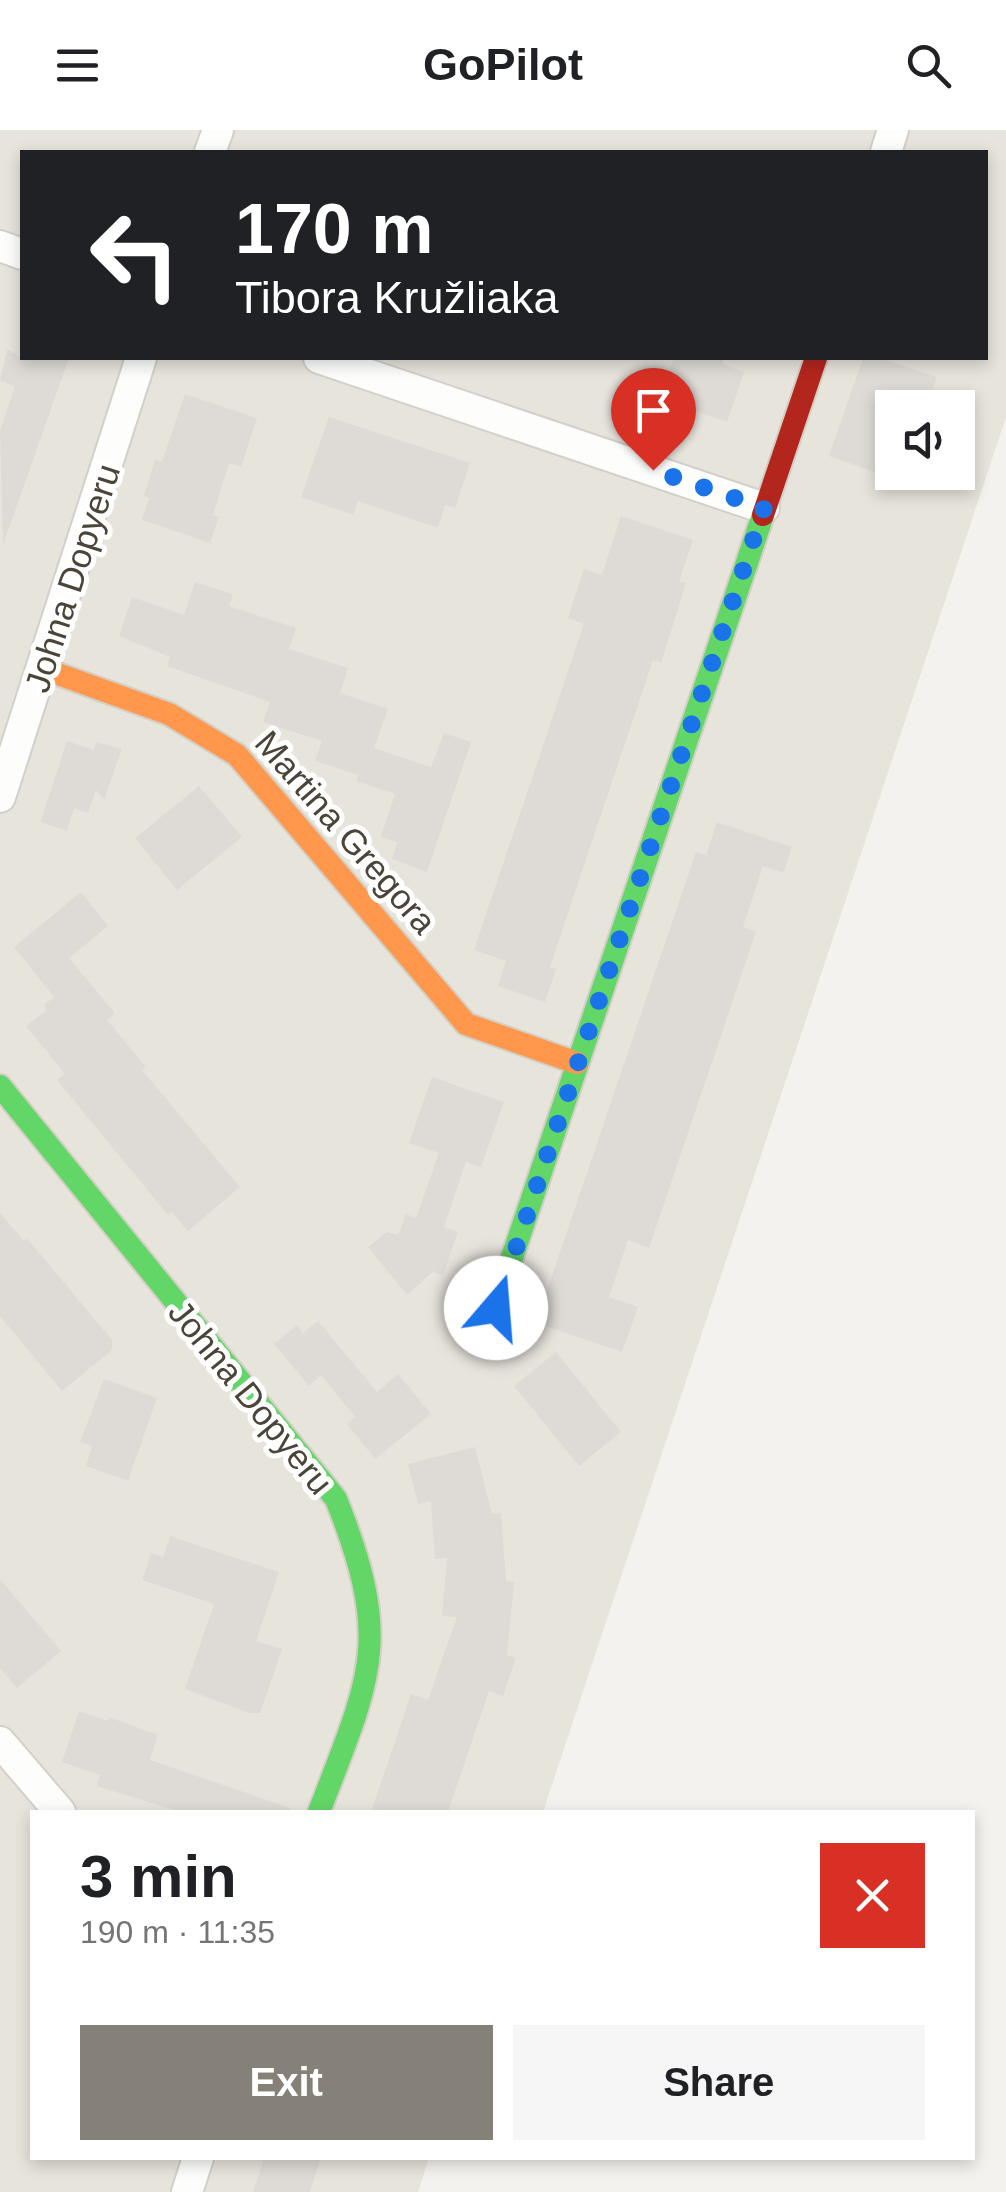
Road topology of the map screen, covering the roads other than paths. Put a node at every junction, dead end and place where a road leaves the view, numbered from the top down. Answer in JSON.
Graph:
{"nodes":[{"id":1,"x":140,"y":360,"type":"edge"},
{"id":2,"x":325,"y":360,"type":"edge"},
{"id":3,"x":815,"y":360,"type":"edge"},
{"id":4,"x":764,"y":508,"type":"junction"},
{"id":5,"x":44,"y":670,"type":"junction"},
{"id":6,"x":0,"y":797,"type":"edge"},
{"id":7,"x":577,"y":1063,"type":"junction"},
{"id":8,"x":0,"y":1086,"type":"edge"},
{"id":9,"x":496,"y":1308,"type":"dead end"},
{"id":10,"x":0,"y":1742,"type":"edge"},
{"id":11,"x":58,"y":1810,"type":"edge"},
{"id":12,"x":320,"y":1810,"type":"edge"},
{"id":13,"x":197,"y":2160,"type":"edge"},
{"id":14,"x":187,"y":2192,"type":"edge"}],
"edges":[{"from":1,"to":5,"type":"street","name":"Johna Dopyeru"},
{"from":2,"to":4,"type":"street"},
{"from":3,"to":4,"type":"street"},
{"from":4,"to":7,"type":"street"},
{"from":5,"to":6,"type":"street","name":"Johna Dopyeru"},
{"from":5,"to":7,"type":"street","name":"Martina Gregora"},
{"from":7,"to":9,"type":"street"},
{"from":8,"to":12,"type":"street","name":"Johna Dopyeru"},
{"from":10,"to":11,"type":"street"},
{"from":13,"to":14,"type":"street"}]}
